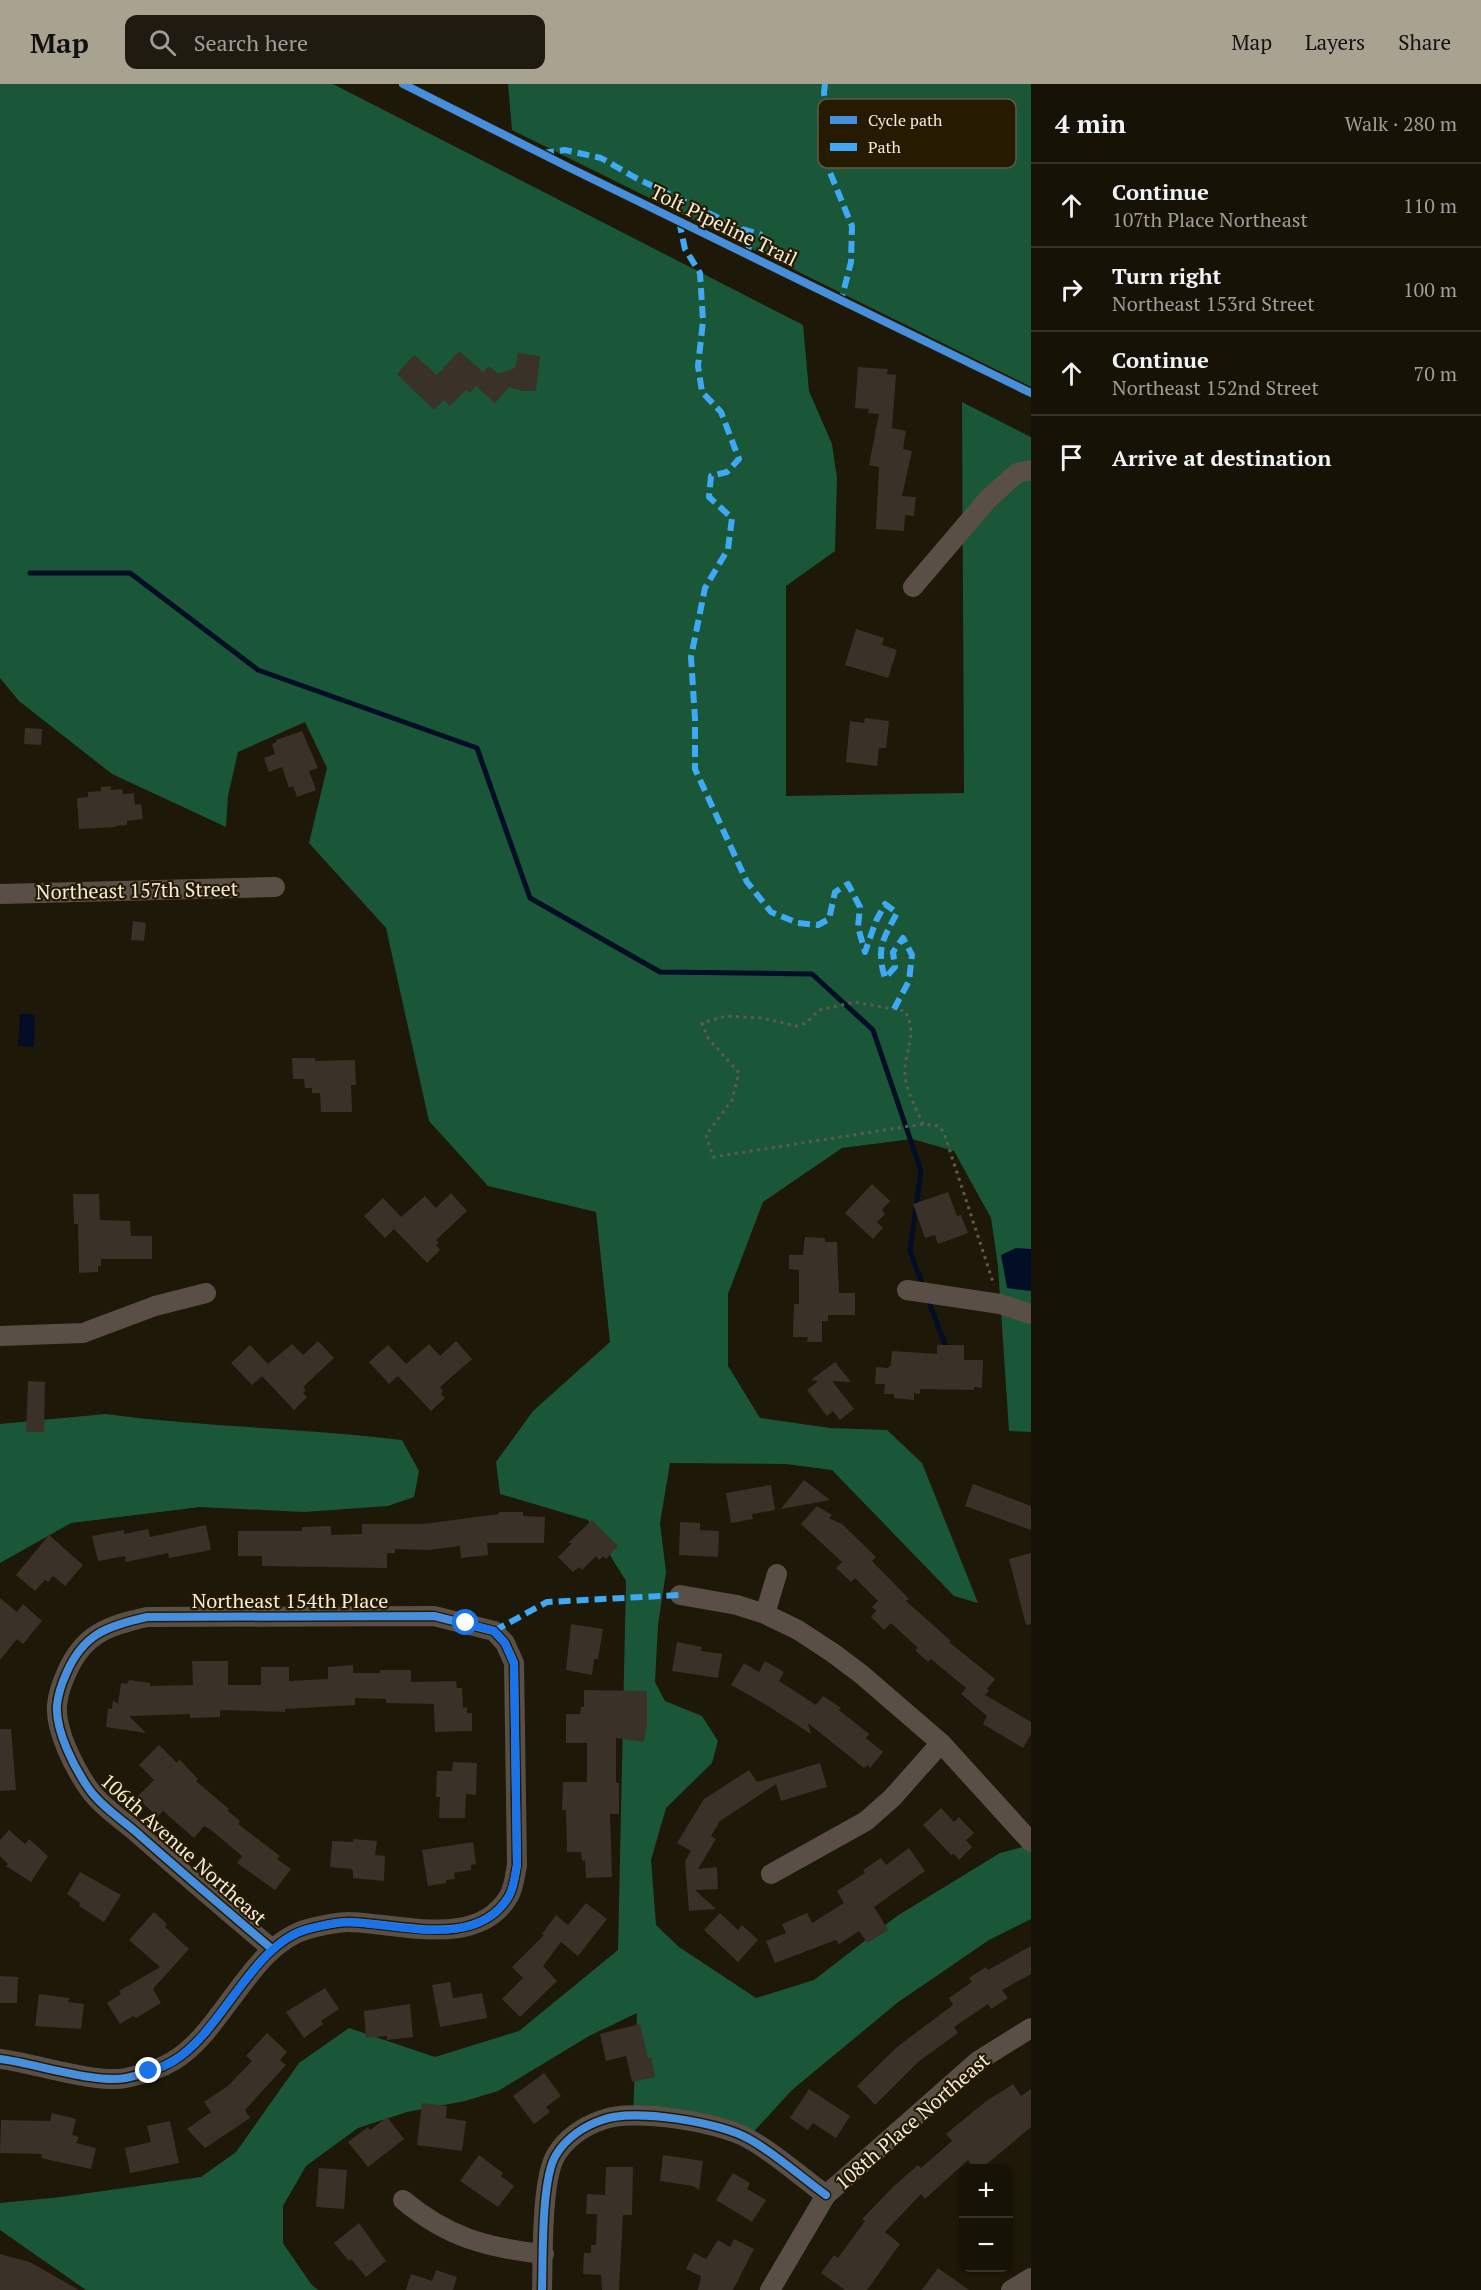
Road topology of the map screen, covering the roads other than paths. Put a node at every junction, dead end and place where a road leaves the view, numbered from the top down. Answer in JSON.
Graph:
{"nodes":[{"id":1,"x":1031,"y":470,"type":"edge"},
{"id":2,"x":913,"y":587,"type":"dead end"},
{"id":3,"x":275,"y":887,"type":"dead end"},
{"id":4,"x":0,"y":894,"type":"edge"},
{"id":5,"x":908,"y":1290,"type":"dead end"},
{"id":6,"x":206,"y":1293,"type":"dead end"},
{"id":7,"x":1031,"y":1314,"type":"edge"},
{"id":8,"x":0,"y":1336,"type":"edge"},
{"id":9,"x":777,"y":1574,"type":"dead end"},
{"id":10,"x":680,"y":1595,"type":"dead end"},
{"id":11,"x":765,"y":1614,"type":"junction"},
{"id":12,"x":89,"y":1639,"type":"joint"},
{"id":13,"x":941,"y":1743,"type":"junction"},
{"id":14,"x":1031,"y":1842,"type":"edge"},
{"id":15,"x":771,"y":1874,"type":"dead end"},
{"id":16,"x":272,"y":1948,"type":"junction"},
{"id":17,"x":1031,"y":2028,"type":"edge"},
{"id":18,"x":0,"y":2060,"type":"edge"},
{"id":19,"x":826,"y":2195,"type":"junction"},
{"id":20,"x":403,"y":2200,"type":"dead end"},
{"id":21,"x":544,"y":2254,"type":"junction"},
{"id":22,"x":1031,"y":2278,"type":"edge"},
{"id":23,"x":542,"y":2290,"type":"edge"},
{"id":24,"x":770,"y":2290,"type":"edge"},
{"id":25,"x":1011,"y":2290,"type":"edge"}],
"edges":[{"from":1,"to":2,"type":"street"},
{"from":3,"to":4,"type":"street","name":"Northeast 157th Street"},
{"from":5,"to":7,"type":"street"},
{"from":6,"to":8,"type":"street"},
{"from":9,"to":11,"type":"street"},
{"from":10,"to":11,"type":"street"},
{"from":11,"to":13,"type":"street"},
{"from":12,"to":16,"type":"street","name":"106th Avenue Northeast"},
{"from":12,"to":16,"type":"street","name":"Northeast 154th Place"},
{"from":13,"to":14,"type":"street"},
{"from":13,"to":15,"type":"street"},
{"from":16,"to":18,"type":"street"},
{"from":17,"to":19,"type":"street","name":"108th Place Northeast"},
{"from":19,"to":21,"type":"street"},
{"from":19,"to":24,"type":"street","name":"108th Place Northeast"},
{"from":20,"to":21,"type":"street"},
{"from":21,"to":23,"type":"street"},
{"from":22,"to":25,"type":"street"}]}
